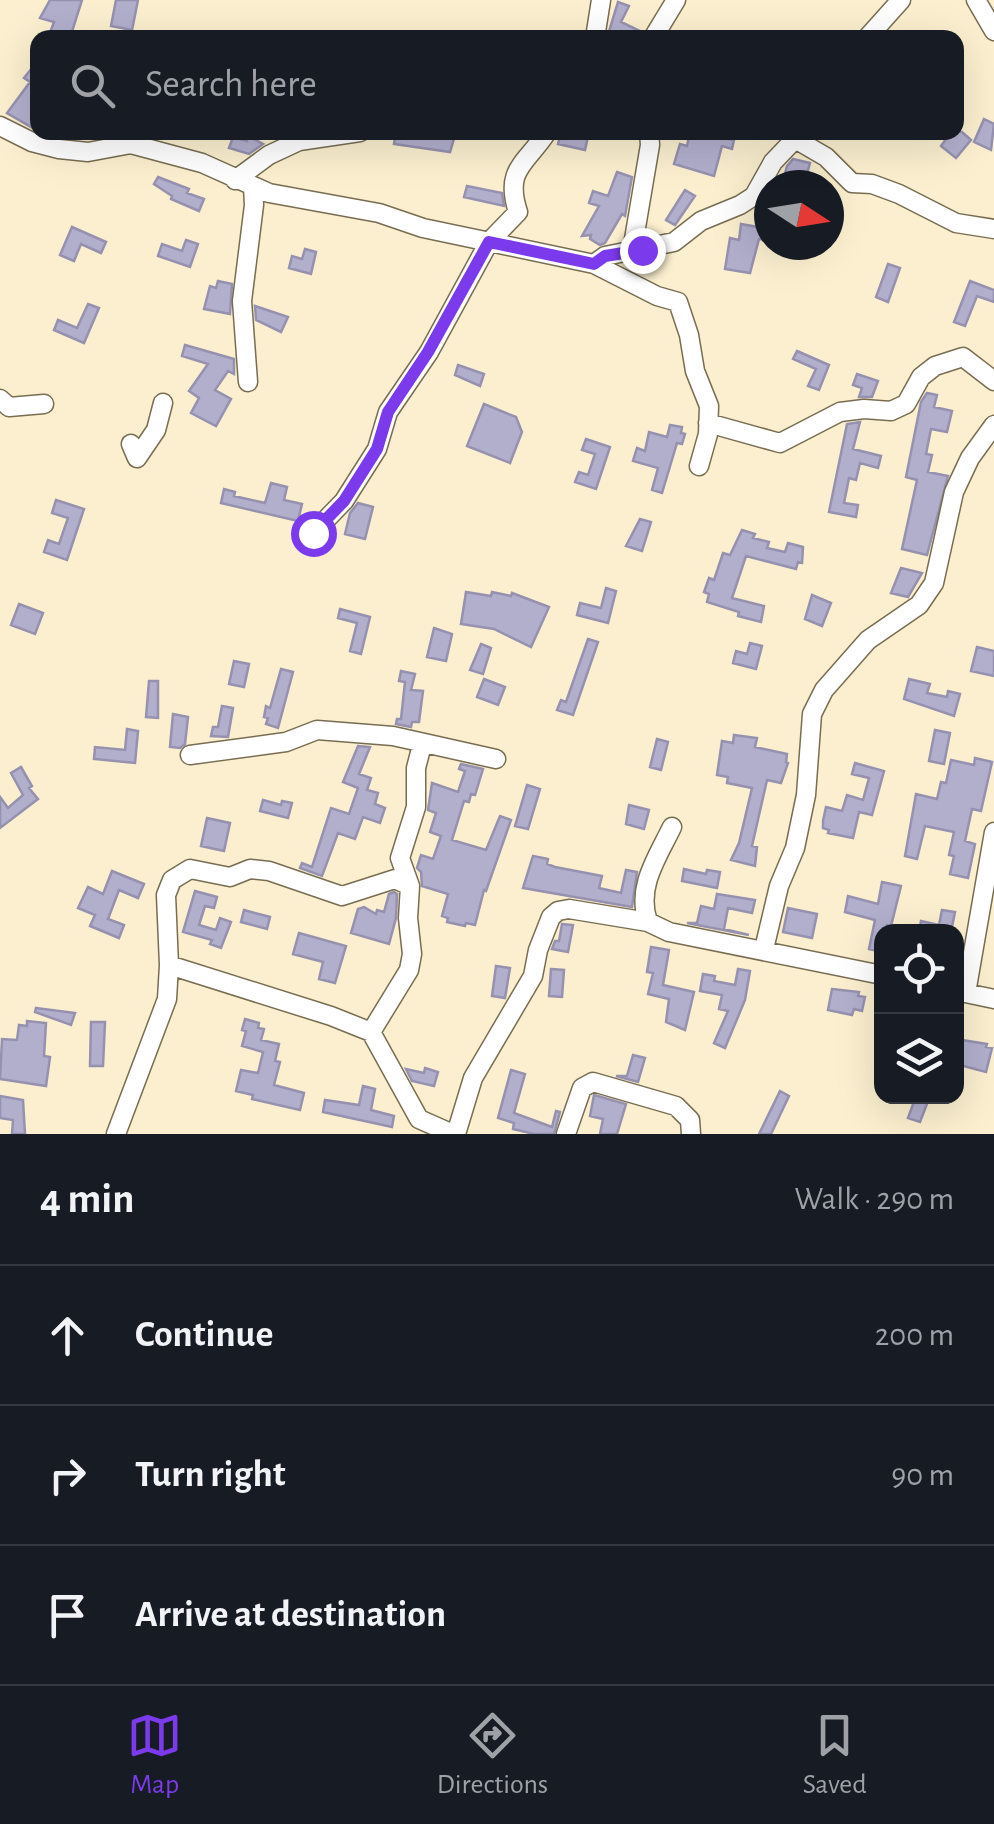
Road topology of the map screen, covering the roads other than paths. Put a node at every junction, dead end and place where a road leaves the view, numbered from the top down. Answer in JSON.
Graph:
{"nodes":[{"id":1,"x":601,"y":0,"type":"edge"},
{"id":2,"x":676,"y":0,"type":"edge"},
{"id":3,"x":901,"y":0,"type":"edge"},
{"id":4,"x":976,"y":0,"type":"edge"},
{"id":5,"x":595,"y":30,"type":"edge"},
{"id":6,"x":658,"y":30,"type":"edge"},
{"id":7,"x":874,"y":30,"type":"edge"},
{"id":8,"x":994,"y":32,"type":"edge"},
{"id":9,"x":0,"y":126,"type":"edge"},
{"id":10,"x":298,"y":140,"type":"edge"},
{"id":11,"x":541,"y":140,"type":"edge"},
{"id":12,"x":650,"y":140,"type":"edge"},
{"id":13,"x":790,"y":140,"type":"edge"},
{"id":14,"x":801,"y":140,"type":"edge"},
{"id":15,"x":244,"y":183,"type":"junction"},
{"id":16,"x":994,"y":229,"type":"edge"},
{"id":17,"x":489,"y":242,"type":"junction"},
{"id":18,"x":632,"y":251,"type":"junction"},
{"id":19,"x":594,"y":264,"type":"junction"},
{"id":20,"x":994,"y":381,"type":"edge"},
{"id":21,"x":248,"y":382,"type":"dead end"},
{"id":22,"x":0,"y":399,"type":"edge"},
{"id":23,"x":162,"y":403,"type":"dead end"},
{"id":24,"x":44,"y":404,"type":"dead end"},
{"id":25,"x":708,"y":423,"type":"junction"},
{"id":26,"x":994,"y":426,"type":"edge"},
{"id":27,"x":131,"y":444,"type":"dead end"},
{"id":28,"x":698,"y":466,"type":"dead end"},
{"id":29,"x":313,"y":533,"type":"dead end"},
{"id":30,"x":422,"y":745,"type":"junction"},
{"id":31,"x":190,"y":755,"type":"dead end"},
{"id":32,"x":496,"y":759,"type":"dead end"},
{"id":33,"x":672,"y":827,"type":"dead end"},
{"id":34,"x":994,"y":832,"type":"edge"},
{"id":35,"x":410,"y":886,"type":"junction"},
{"id":36,"x":648,"y":922,"type":"junction"},
{"id":37,"x":764,"y":949,"type":"junction"},
{"id":38,"x":169,"y":965,"type":"junction"},
{"id":39,"x":874,"y":972,"type":"edge"},
{"id":40,"x":964,"y":977,"type":"edge"},
{"id":41,"x":964,"y":993,"type":"edge"},
{"id":42,"x":994,"y":999,"type":"edge"},
{"id":43,"x":371,"y":1032,"type":"junction"},
{"id":44,"x":116,"y":1134,"type":"edge"},
{"id":45,"x":454,"y":1134,"type":"edge"},
{"id":46,"x":566,"y":1134,"type":"edge"},
{"id":47,"x":691,"y":1134,"type":"edge"}],
"edges":[{"from":1,"to":5,"type":"street"},
{"from":2,"to":6,"type":"street"},
{"from":3,"to":7,"type":"street"},
{"from":4,"to":8,"type":"street"},
{"from":9,"to":15,"type":"street"},
{"from":10,"to":15,"type":"street"},
{"from":11,"to":17,"type":"street"},
{"from":12,"to":18,"type":"street"},
{"from":13,"to":18,"type":"street"},
{"from":14,"to":16,"type":"street"},
{"from":15,"to":17,"type":"street"},
{"from":15,"to":21,"type":"street"},
{"from":17,"to":19,"type":"street"},
{"from":17,"to":29,"type":"street"},
{"from":18,"to":19,"type":"street"},
{"from":19,"to":25,"type":"street"},
{"from":20,"to":25,"type":"street"},
{"from":22,"to":24,"type":"street"},
{"from":23,"to":27,"type":"street"},
{"from":25,"to":28,"type":"street"},
{"from":26,"to":37,"type":"street"},
{"from":30,"to":31,"type":"street"},
{"from":30,"to":32,"type":"street"},
{"from":30,"to":35,"type":"street"},
{"from":33,"to":36,"type":"street"},
{"from":34,"to":40,"type":"street"},
{"from":35,"to":38,"type":"street"},
{"from":35,"to":43,"type":"street"},
{"from":36,"to":37,"type":"street"},
{"from":36,"to":45,"type":"street"},
{"from":37,"to":39,"type":"street"},
{"from":38,"to":43,"type":"street"},
{"from":38,"to":44,"type":"street"},
{"from":41,"to":42,"type":"street"},
{"from":43,"to":45,"type":"street"},
{"from":46,"to":47,"type":"street"}]}
